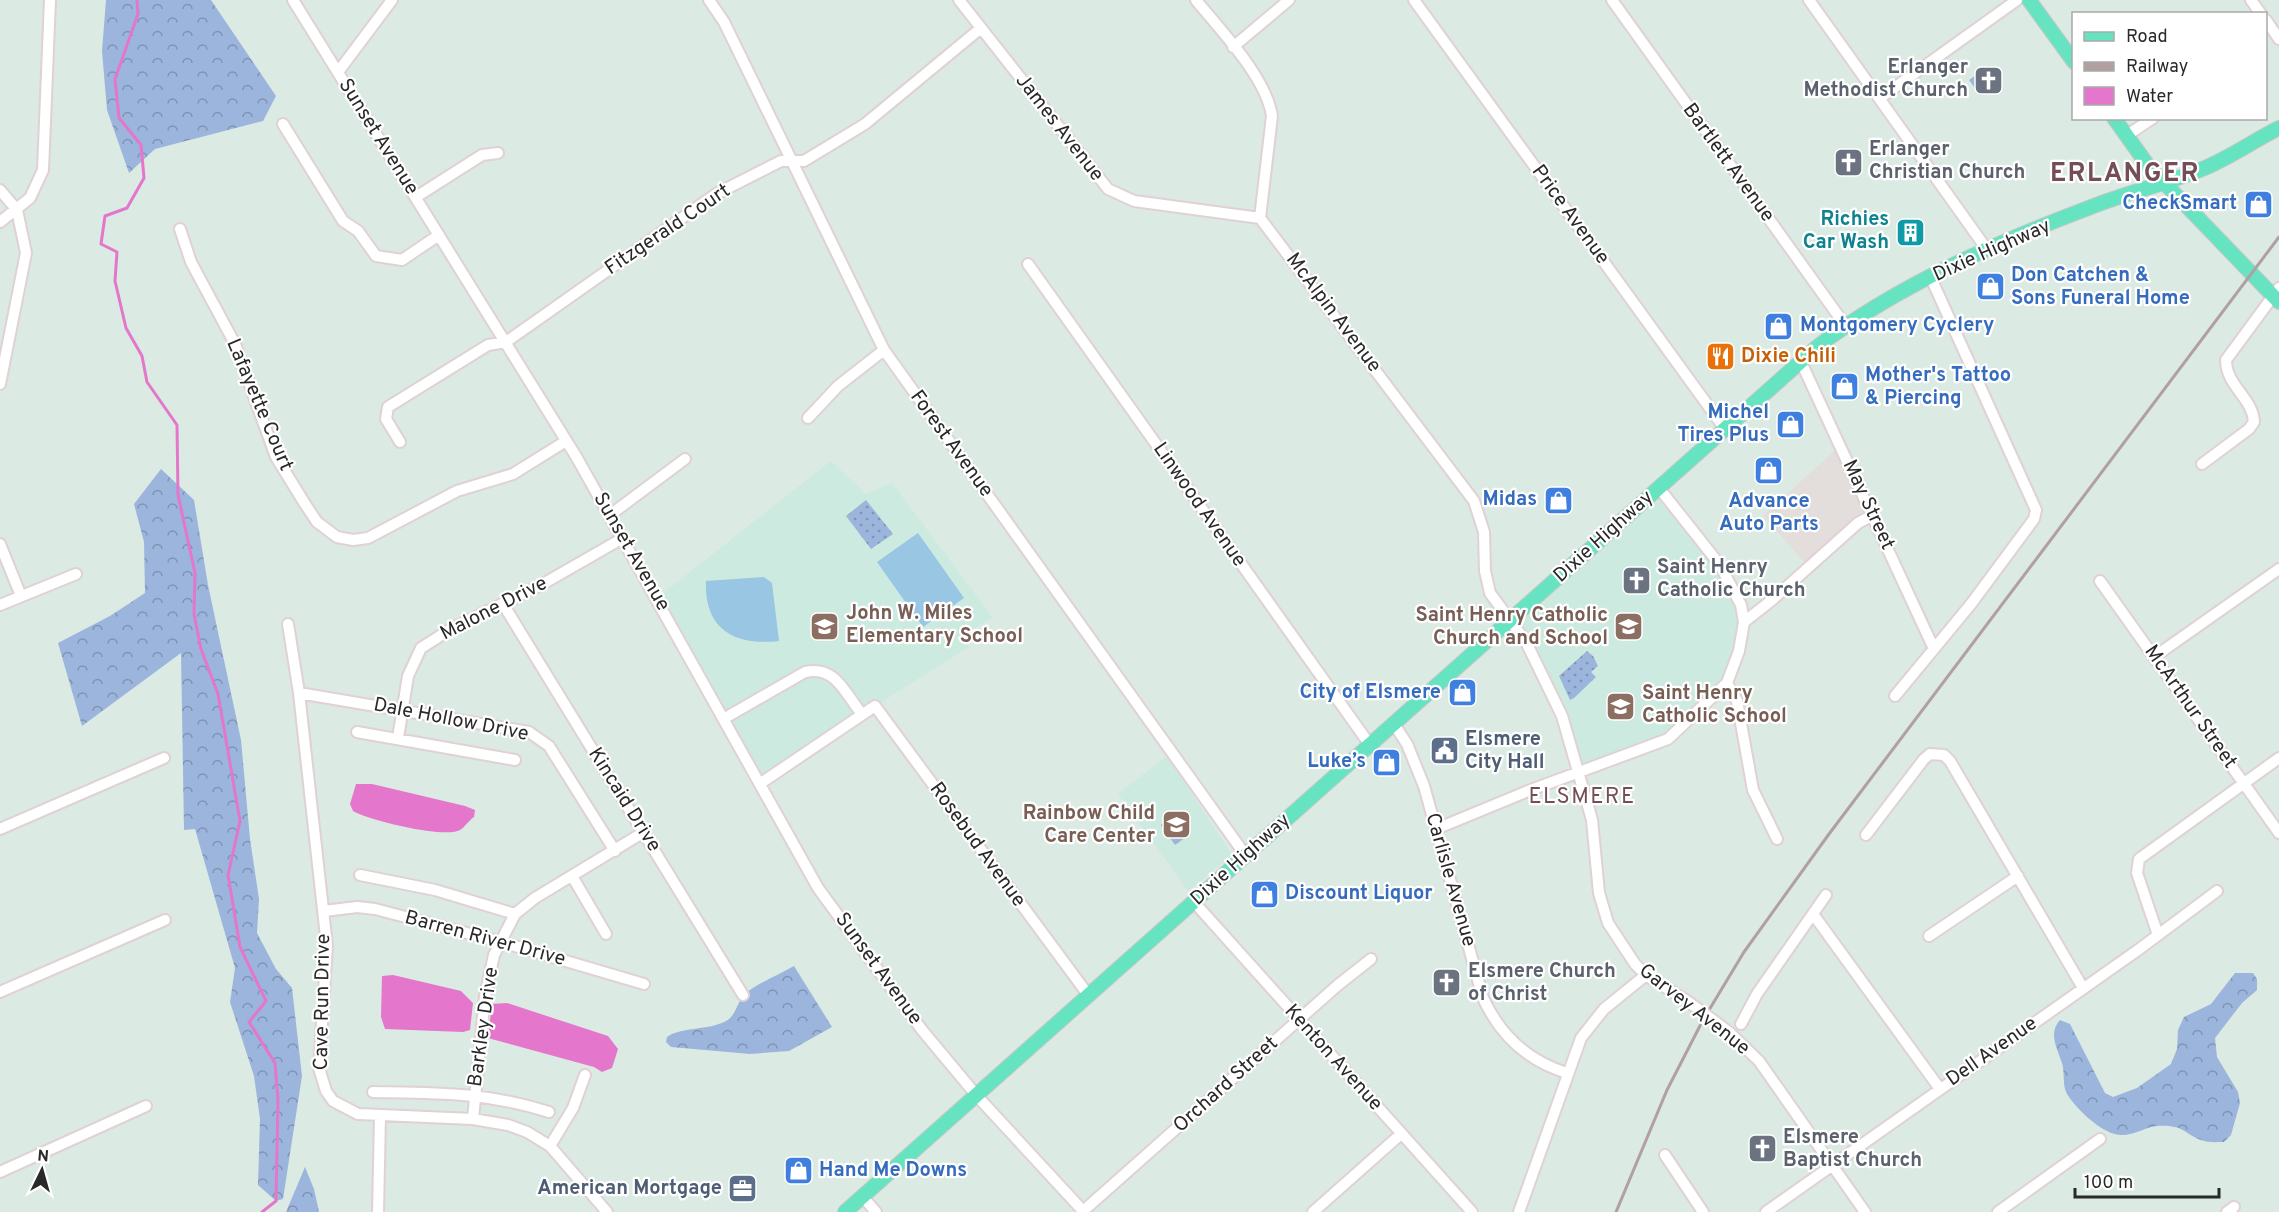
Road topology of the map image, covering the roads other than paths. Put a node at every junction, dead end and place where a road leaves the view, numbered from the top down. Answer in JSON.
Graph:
{"nodes":[{"id":1,"x":51,"y":0,"type":"edge"},
{"id":2,"x":293,"y":0,"type":"edge"},
{"id":3,"x":392,"y":0,"type":"edge"},
{"id":4,"x":709,"y":0,"type":"edge"},
{"id":5,"x":959,"y":0,"type":"edge"},
{"id":6,"x":1196,"y":0,"type":"edge"},
{"id":7,"x":1289,"y":0,"type":"edge"},
{"id":8,"x":1414,"y":0,"type":"edge"},
{"id":9,"x":1612,"y":0,"type":"edge"},
{"id":10,"x":1809,"y":0,"type":"edge"},
{"id":11,"x":2017,"y":0,"type":"edge"},
{"id":12,"x":2029,"y":0,"type":"edge"},
{"id":13,"x":2267,"y":24,"type":"edge"},
{"id":14,"x":981,"y":28,"type":"junction"},
{"id":15,"x":2279,"y":39,"type":"edge"},
{"id":16,"x":1233,"y":47,"type":"junction"},
{"id":17,"x":2072,"y":61,"type":"edge"},
{"id":18,"x":338,"y":72,"type":"junction"},
{"id":19,"x":1880,"y":98,"type":"junction"},
{"id":20,"x":2115,"y":120,"type":"edge"},
{"id":21,"x":2150,"y":120,"type":"edge"},
{"id":22,"x":283,"y":124,"type":"dead end"},
{"id":23,"x":2279,"y":128,"type":"edge"},
{"id":24,"x":2126,"y":136,"type":"junction"},
{"id":25,"x":498,"y":153,"type":"dead end"},
{"id":26,"x":791,"y":161,"type":"junction"},
{"id":27,"x":2162,"y":182,"type":"junction"},
{"id":28,"x":0,"y":190,"type":"edge"},
{"id":29,"x":416,"y":197,"type":"junction"},
{"id":30,"x":17,"y":210,"type":"junction"},
{"id":31,"x":1260,"y":218,"type":"junction"},
{"id":32,"x":0,"y":222,"type":"edge"},
{"id":33,"x":180,"y":229,"type":"dead end"},
{"id":34,"x":439,"y":235,"type":"junction"},
{"id":35,"x":1988,"y":251,"type":"junction"},
{"id":36,"x":1028,"y":264,"type":"dead end"},
{"id":37,"x":1931,"y":278,"type":"junction"},
{"id":38,"x":2277,"y":295,"type":"edge"},
{"id":39,"x":1845,"y":325,"type":"junction"},
{"id":40,"x":506,"y":342,"type":"junction"},
{"id":41,"x":884,"y":350,"type":"junction"},
{"id":42,"x":1801,"y":362,"type":"junction"},
{"id":43,"x":0,"y":384,"type":"edge"},
{"id":44,"x":808,"y":418,"type":"dead end"},
{"id":45,"x":1725,"y":429,"type":"junction"},
{"id":46,"x":566,"y":441,"type":"junction"},
{"id":47,"x":400,"y":442,"type":"dead end"},
{"id":48,"x":685,"y":459,"type":"dead end"},
{"id":49,"x":2202,"y":464,"type":"dead end"},
{"id":50,"x":1659,"y":488,"type":"junction"},
{"id":51,"x":610,"y":515,"type":"junction"},
{"id":52,"x":1873,"y":515,"type":"junction"},
{"id":53,"x":623,"y":538,"type":"junction"},
{"id":54,"x":0,"y":544,"type":"edge"},
{"id":55,"x":2279,"y":569,"type":"edge"},
{"id":56,"x":76,"y":574,"type":"dead end"},
{"id":57,"x":2100,"y":581,"type":"dead end"},
{"id":58,"x":21,"y":596,"type":"junction"},
{"id":59,"x":503,"y":604,"type":"junction"},
{"id":60,"x":0,"y":605,"type":"edge"},
{"id":61,"x":1510,"y":620,"type":"junction"},
{"id":62,"x":1744,"y":622,"type":"junction"},
{"id":63,"x":288,"y":624,"type":"dead end"},
{"id":64,"x":1934,"y":649,"type":"junction"},
{"id":65,"x":2154,"y":657,"type":"junction"},
{"id":66,"x":1727,"y":683,"type":"junction"},
{"id":67,"x":299,"y":693,"type":"junction"},
{"id":68,"x":1895,"y":696,"type":"dead end"},
{"id":69,"x":401,"y":709,"type":"junction"},
{"id":70,"x":862,"y":714,"type":"junction"},
{"id":71,"x":725,"y":718,"type":"junction"},
{"id":72,"x":1394,"y":724,"type":"junction"},
{"id":73,"x":357,"y":732,"type":"dead end"},
{"id":74,"x":398,"y":738,"type":"junction"},
{"id":75,"x":1370,"y":745,"type":"junction"},
{"id":76,"x":164,"y":758,"type":"dead end"},
{"id":77,"x":2279,"y":758,"type":"edge"},
{"id":78,"x":515,"y":760,"type":"dead end"},
{"id":79,"x":1577,"y":775,"type":"junction"},
{"id":80,"x":761,"y":783,"type":"junction"},
{"id":81,"x":2243,"y":783,"type":"junction"},
{"id":82,"x":0,"y":829,"type":"edge"},
{"id":83,"x":1436,"y":829,"type":"junction"},
{"id":84,"x":644,"y":832,"type":"junction"},
{"id":85,"x":2279,"y":833,"type":"edge"},
{"id":86,"x":1866,"y":835,"type":"dead end"},
{"id":87,"x":1777,"y":839,"type":"dead end"},
{"id":88,"x":615,"y":851,"type":"junction"},
{"id":89,"x":1246,"y":856,"type":"junction"},
{"id":90,"x":360,"y":875,"type":"dead end"},
{"id":91,"x":572,"y":876,"type":"junction"},
{"id":92,"x":2018,"y":876,"type":"junction"},
{"id":93,"x":2217,"y":891,"type":"dead end"},
{"id":94,"x":1826,"y":895,"type":"dead end"},
{"id":95,"x":1194,"y":902,"type":"junction"},
{"id":96,"x":324,"y":911,"type":"junction"},
{"id":97,"x":515,"y":914,"type":"junction"},
{"id":98,"x":1814,"y":914,"type":"junction"},
{"id":99,"x":165,"y":920,"type":"dead end"},
{"id":100,"x":606,"y":934,"type":"dead end"},
{"id":101,"x":2158,"y":935,"type":"junction"},
{"id":102,"x":1929,"y":936,"type":"dead end"},
{"id":103,"x":501,"y":942,"type":"junction"},
{"id":104,"x":1371,"y":959,"type":"dead end"},
{"id":105,"x":1646,"y":975,"type":"junction"},
{"id":106,"x":644,"y":984,"type":"dead end"},
{"id":107,"x":2083,"y":988,"type":"junction"},
{"id":108,"x":0,"y":992,"type":"edge"},
{"id":109,"x":743,"y":995,"type":"dead end"},
{"id":110,"x":1089,"y":996,"type":"junction"},
{"id":111,"x":1299,"y":1020,"type":"junction"},
{"id":112,"x":1742,"y":1024,"type":"dead end"},
{"id":113,"x":1567,"y":1073,"type":"junction"},
{"id":114,"x":585,"y":1074,"type":"dead end"},
{"id":115,"x":1940,"y":1089,"type":"junction"},
{"id":116,"x":374,"y":1092,"type":"dead end"},
{"id":117,"x":475,"y":1094,"type":"junction"},
{"id":118,"x":976,"y":1096,"type":"junction"},
{"id":119,"x":146,"y":1106,"type":"dead end"},
{"id":120,"x":549,"y":1112,"type":"dead end"},
{"id":121,"x":380,"y":1117,"type":"junction"},
{"id":122,"x":473,"y":1119,"type":"junction"},
{"id":123,"x":1401,"y":1134,"type":"junction"},
{"id":124,"x":2100,"y":1139,"type":"dead end"},
{"id":125,"x":550,"y":1146,"type":"junction"},
{"id":126,"x":1665,"y":1155,"type":"dead end"},
{"id":127,"x":1832,"y":1165,"type":"junction"},
{"id":128,"x":0,"y":1173,"type":"edge"},
{"id":129,"x":863,"y":1197,"type":"junction"},
{"id":130,"x":378,"y":1212,"type":"edge"},
{"id":131,"x":607,"y":1212,"type":"edge"},
{"id":132,"x":845,"y":1212,"type":"edge"},
{"id":133,"x":876,"y":1212,"type":"edge"},
{"id":134,"x":1083,"y":1212,"type":"edge"},
{"id":135,"x":1313,"y":1212,"type":"edge"},
{"id":136,"x":1472,"y":1212,"type":"edge"},
{"id":137,"x":1519,"y":1212,"type":"edge"},
{"id":138,"x":1703,"y":1212,"type":"edge"},
{"id":139,"x":1766,"y":1212,"type":"edge"},
{"id":140,"x":1865,"y":1212,"type":"edge"},
{"id":141,"x":1998,"y":1212,"type":"edge"}],
"edges":[{"from":1,"to":30,"type":"street"},
{"from":2,"to":18,"type":"street","name":"Sunset Avenue"},
{"from":3,"to":18,"type":"street"},
{"from":4,"to":26,"type":"street","name":"Forest Avenue"},
{"from":5,"to":14,"type":"street","name":"James Avenue"},
{"from":6,"to":16,"type":"street"},
{"from":7,"to":16,"type":"street"},
{"from":8,"to":45,"type":"street","name":"Price Avenue"},
{"from":9,"to":39,"type":"street","name":"Bartlett Avenue"},
{"from":10,"to":19,"type":"street"},
{"from":11,"to":19,"type":"street"},
{"from":12,"to":17,"type":"main road"},
{"from":13,"to":15,"type":"street"},
{"from":14,"to":26,"type":"street","name":"Fitzgerald Court"},
{"from":14,"to":31,"type":"street","name":"James Avenue"},
{"from":16,"to":31,"type":"street"},
{"from":18,"to":29,"type":"street","name":"Sunset Avenue"},
{"from":19,"to":35,"type":"street"},
{"from":20,"to":24,"type":"main road"},
{"from":21,"to":24,"type":"street"},
{"from":22,"to":34,"type":"street"},
{"from":23,"to":27,"type":"main road","name":"Dixie Highway"},
{"from":24,"to":27,"type":"main road"},
{"from":25,"to":29,"type":"street"},
{"from":26,"to":40,"type":"street","name":"Fitzgerald Court"},
{"from":26,"to":41,"type":"street","name":"Forest Avenue"},
{"from":27,"to":35,"type":"main road","name":"Dixie Highway"},
{"from":27,"to":38,"type":"main road"},
{"from":28,"to":30,"type":"street"},
{"from":29,"to":34,"type":"street","name":"Sunset Avenue"},
{"from":30,"to":32,"type":"street"},
{"from":30,"to":43,"type":"street"},
{"from":31,"to":61,"type":"street","name":"McAlpin Avenue"},
{"from":33,"to":46,"type":"street","name":"Lafayette Court"},
{"from":34,"to":40,"type":"street","name":"Sunset Avenue"},
{"from":35,"to":37,"type":"main road","name":"Dixie Highway"},
{"from":36,"to":75,"type":"street","name":"Linwood Avenue"},
{"from":37,"to":39,"type":"main road","name":"Dixie Highway"},
{"from":37,"to":64,"type":"street"},
{"from":38,"to":49,"type":"street"},
{"from":39,"to":42,"type":"main road","name":"Dixie Highway"},
{"from":40,"to":46,"type":"street","name":"Sunset Avenue"},
{"from":40,"to":47,"type":"street","name":"Fitzgerald Court"},
{"from":41,"to":44,"type":"street"},
{"from":41,"to":89,"type":"street","name":"Forest Avenue"},
{"from":42,"to":45,"type":"main road","name":"Dixie Highway"},
{"from":42,"to":52,"type":"street","name":"May Street"},
{"from":45,"to":50,"type":"main road","name":"Dixie Highway"},
{"from":46,"to":51,"type":"street","name":"Sunset Avenue"},
{"from":48,"to":51,"type":"street"},
{"from":50,"to":61,"type":"main road","name":"Dixie Highway"},
{"from":50,"to":62,"type":"street"},
{"from":51,"to":53,"type":"street","name":"Sunset Avenue"},
{"from":52,"to":62,"type":"street"},
{"from":52,"to":64,"type":"street","name":"May Street"},
{"from":53,"to":59,"type":"street","name":"Malone Drive"},
{"from":53,"to":71,"type":"street","name":"Sunset Avenue"},
{"from":54,"to":58,"type":"street"},
{"from":55,"to":65,"type":"street"},
{"from":56,"to":58,"type":"street"},
{"from":57,"to":65,"type":"street","name":"McArthur Street"},
{"from":58,"to":60,"type":"street"},
{"from":59,"to":69,"type":"street","name":"Malone Drive"},
{"from":59,"to":84,"type":"street","name":"Kincaid Drive"},
{"from":61,"to":72,"type":"main road","name":"Dixie Highway"},
{"from":61,"to":79,"type":"street","name":"Garvey Avenue"},
{"from":62,"to":66,"type":"street"},
{"from":63,"to":67,"type":"street","name":"Cave Run Drive"},
{"from":64,"to":68,"type":"street"},
{"from":65,"to":81,"type":"street","name":"McArthur Street"},
{"from":66,"to":79,"type":"street"},
{"from":66,"to":87,"type":"street"},
{"from":67,"to":69,"type":"street","name":"Dale Hollow Drive"},
{"from":67,"to":96,"type":"street","name":"Cave Run Drive"},
{"from":69,"to":74,"type":"street","name":"Malone Drive"},
{"from":69,"to":88,"type":"street","name":"Dale Hollow Drive"},
{"from":70,"to":71,"type":"street"},
{"from":70,"to":80,"type":"street"},
{"from":70,"to":110,"type":"street","name":"Rosebud Avenue"},
{"from":71,"to":80,"type":"street","name":"Sunset Avenue"},
{"from":72,"to":75,"type":"main road","name":"Dixie Highway"},
{"from":72,"to":83,"type":"street","name":"Carlisle Avenue"},
{"from":73,"to":74,"type":"street"},
{"from":74,"to":78,"type":"street"},
{"from":75,"to":89,"type":"main road","name":"Dixie Highway"},
{"from":76,"to":82,"type":"street"},
{"from":77,"to":81,"type":"street"},
{"from":79,"to":83,"type":"street"},
{"from":79,"to":105,"type":"street","name":"Garvey Avenue"},
{"from":80,"to":118,"type":"street","name":"Sunset Avenue"},
{"from":81,"to":85,"type":"street","name":"McArthur Street"},
{"from":81,"to":101,"type":"street"},
{"from":83,"to":113,"type":"street","name":"Carlisle Avenue"},
{"from":84,"to":88,"type":"street","name":"Barkley Drive"},
{"from":84,"to":109,"type":"street","name":"Kincaid Drive"},
{"from":86,"to":92,"type":"street"},
{"from":88,"to":91,"type":"street","name":"Barkley Drive"},
{"from":89,"to":95,"type":"main road","name":"Dixie Highway"},
{"from":90,"to":97,"type":"street"},
{"from":91,"to":97,"type":"street","name":"Barkley Drive"},
{"from":91,"to":100,"type":"street"},
{"from":92,"to":102,"type":"street"},
{"from":92,"to":107,"type":"street"},
{"from":93,"to":101,"type":"street","name":"Dell Avenue"},
{"from":94,"to":98,"type":"street"},
{"from":95,"to":110,"type":"main road","name":"Dixie Highway"},
{"from":95,"to":111,"type":"street","name":"Kenton Avenue"},
{"from":96,"to":103,"type":"street","name":"Barren River Drive"},
{"from":96,"to":121,"type":"street","name":"Cave Run Drive"},
{"from":97,"to":103,"type":"street","name":"Barkley Drive"},
{"from":98,"to":112,"type":"street"},
{"from":98,"to":115,"type":"street"},
{"from":99,"to":108,"type":"street"},
{"from":101,"to":107,"type":"street","name":"Dell Avenue"},
{"from":103,"to":106,"type":"street","name":"Barren River Drive"},
{"from":103,"to":117,"type":"street","name":"Barkley Drive"},
{"from":104,"to":111,"type":"street","name":"Orchard Street"},
{"from":105,"to":113,"type":"street"},
{"from":105,"to":127,"type":"street","name":"Garvey Avenue","bridge":true},
{"from":107,"to":115,"type":"street","name":"Dell Avenue"},
{"from":110,"to":118,"type":"main road","name":"Dixie Highway"},
{"from":111,"to":123,"type":"street","name":"Kenton Avenue"},
{"from":111,"to":134,"type":"street","name":"Orchard Street"},
{"from":113,"to":137,"type":"street"},
{"from":114,"to":125,"type":"street"},
{"from":115,"to":127,"type":"street","name":"Dell Avenue"},
{"from":116,"to":117,"type":"street"},
{"from":117,"to":120,"type":"street"},
{"from":117,"to":122,"type":"street","name":"Barkley Drive"},
{"from":118,"to":129,"type":"main road","name":"Dixie Highway"},
{"from":118,"to":134,"type":"street","name":"Sunset Avenue"},
{"from":119,"to":128,"type":"street"},
{"from":121,"to":122,"type":"street","name":"Cave Run Drive"},
{"from":121,"to":130,"type":"street"},
{"from":122,"to":125,"type":"street","name":"Cave Run Drive"},
{"from":123,"to":135,"type":"street"},
{"from":123,"to":136,"type":"street","name":"Kenton Avenue"},
{"from":124,"to":141,"type":"street"},
{"from":125,"to":131,"type":"street","name":"Cave Run Drive"},
{"from":126,"to":138,"type":"street"},
{"from":127,"to":139,"type":"street","name":"Dell Avenue"},
{"from":127,"to":140,"type":"street","name":"Garvey Avenue"},
{"from":129,"to":132,"type":"main road","name":"Dixie Highway"},
{"from":129,"to":133,"type":"street"}]}
